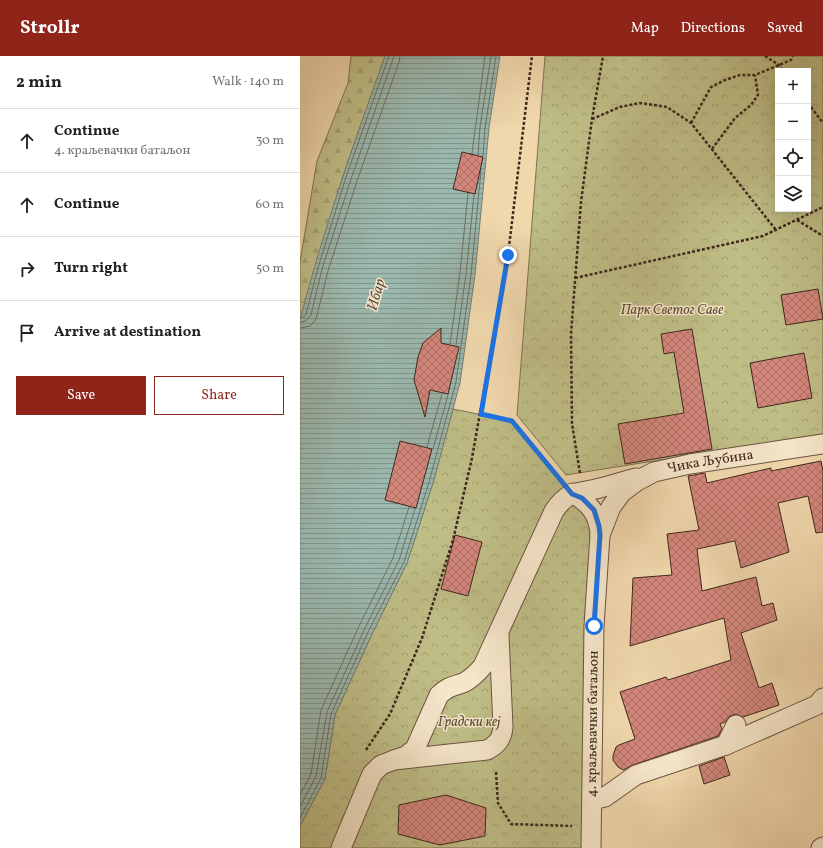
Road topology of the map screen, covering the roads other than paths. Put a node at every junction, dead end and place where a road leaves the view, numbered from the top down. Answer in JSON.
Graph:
{"nodes":[{"id":1,"x":823,"y":444,"type":"edge"},
{"id":2,"x":654,"y":472,"type":"junction"},
{"id":3,"x":572,"y":494,"type":"junction"},
{"id":4,"x":611,"y":507,"type":"joint"},
{"id":5,"x":600,"y":535,"type":"junction"},
{"id":6,"x":499,"y":629,"type":"junction"},
{"id":7,"x":823,"y":698,"type":"edge"},
{"id":8,"x":736,"y":725,"type":"dead end"},
{"id":9,"x":726,"y":745,"type":"junction"},
{"id":10,"x":394,"y":760,"type":"junction"},
{"id":11,"x":592,"y":800,"type":"junction"},
{"id":12,"x":341,"y":848,"type":"edge"},
{"id":13,"x":591,"y":848,"type":"edge"}],
"edges":[{"from":1,"to":2,"type":"street","name":"Чика Љубина"},
{"from":2,"to":3,"type":"street"},
{"from":2,"to":4,"type":"street","name":"Чика Љубина"},
{"from":3,"to":5,"type":"street"},
{"from":3,"to":6,"type":"street"},
{"from":4,"to":5,"type":"street","name":"4. краљевачки батаљон"},
{"from":5,"to":11,"type":"street","name":"4. краљевачки батаљон"},
{"from":6,"to":10,"type":"street"},
{"from":6,"to":10,"type":"street"},
{"from":7,"to":9,"type":"street"},
{"from":8,"to":9,"type":"street"},
{"from":9,"to":11,"type":"street"},
{"from":10,"to":12,"type":"street"},
{"from":11,"to":13,"type":"street","name":"4. краљевачки батаљон"}]}
